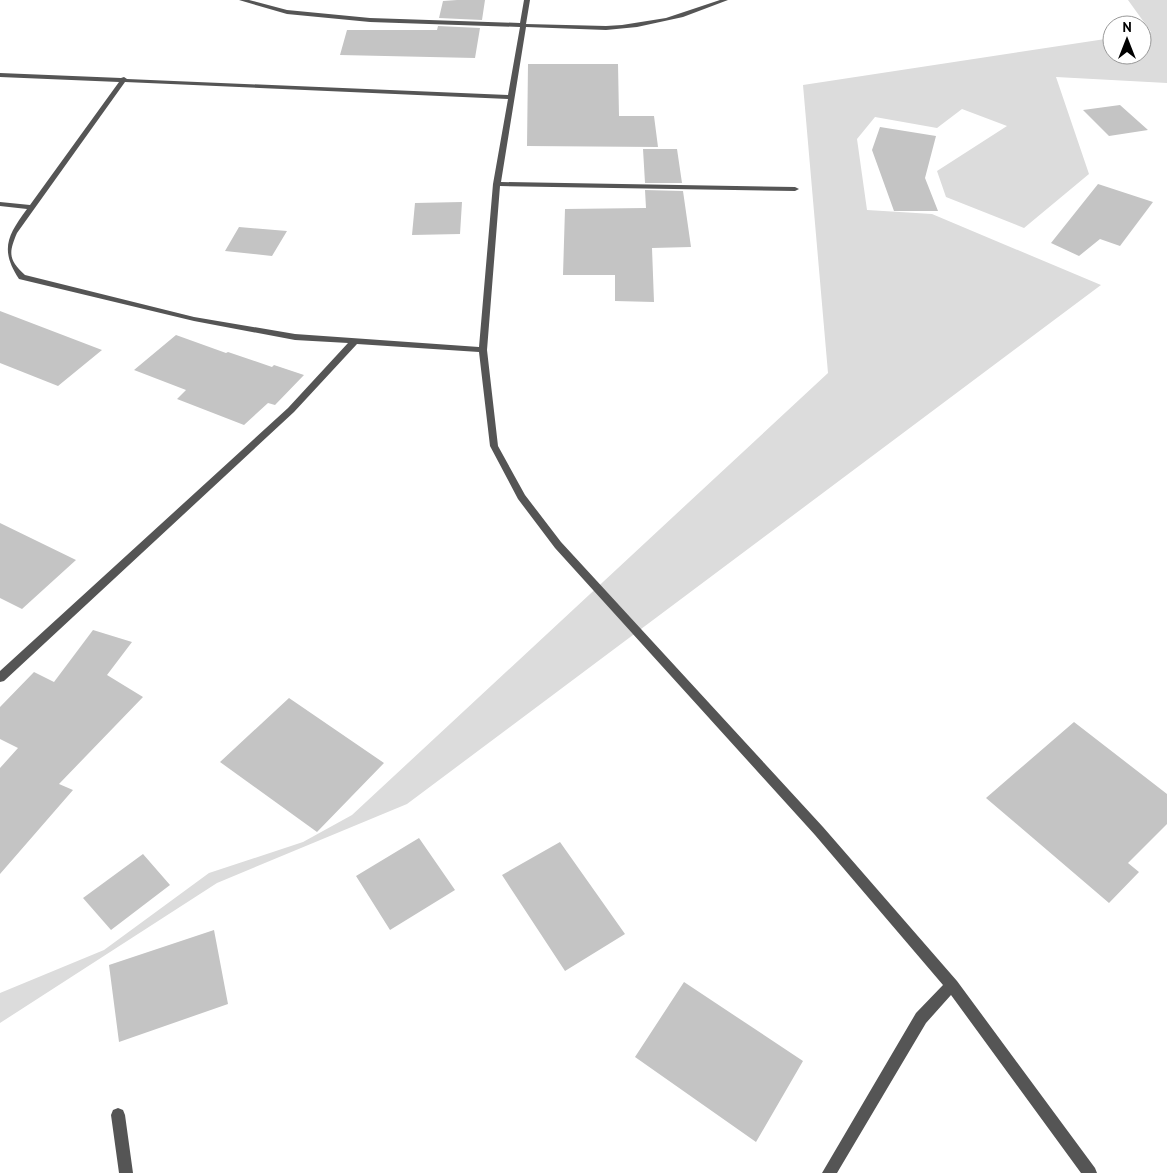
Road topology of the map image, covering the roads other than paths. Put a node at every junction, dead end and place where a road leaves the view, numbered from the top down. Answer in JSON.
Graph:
{"nodes":[{"id":1,"x":242,"y":0,"type":"edge"},
{"id":2,"x":527,"y":0,"type":"edge"},
{"id":3,"x":725,"y":0,"type":"edge"},
{"id":4,"x":524,"y":25,"type":"junction"},
{"id":5,"x":0,"y":75,"type":"edge"},
{"id":6,"x":124,"y":79,"type":"junction"},
{"id":7,"x":512,"y":97,"type":"junction"},
{"id":8,"x":497,"y":184,"type":"junction"},
{"id":9,"x":795,"y":189,"type":"dead end"},
{"id":10,"x":0,"y":204,"type":"edge"},
{"id":11,"x":32,"y":207,"type":"junction"},
{"id":12,"x":354,"y":342,"type":"junction"},
{"id":13,"x":483,"y":350,"type":"junction"},
{"id":14,"x":0,"y":678,"type":"edge"},
{"id":15,"x":952,"y":985,"type":"junction"},
{"id":16,"x":118,"y":1115,"type":"dead end"},
{"id":17,"x":126,"y":1173,"type":"edge"},
{"id":18,"x":829,"y":1173,"type":"edge"},
{"id":19,"x":1090,"y":1173,"type":"edge"}],
"edges":[{"from":1,"to":4,"type":"street"},
{"from":2,"to":4,"type":"street"},
{"from":3,"to":4,"type":"street"},
{"from":4,"to":7,"type":"street"},
{"from":5,"to":6,"type":"street"},
{"from":6,"to":7,"type":"street"},
{"from":6,"to":11,"type":"street"},
{"from":7,"to":8,"type":"street"},
{"from":8,"to":9,"type":"street"},
{"from":8,"to":13,"type":"street"},
{"from":10,"to":11,"type":"street"},
{"from":11,"to":12,"type":"street"},
{"from":12,"to":13,"type":"street"},
{"from":12,"to":14,"type":"street"},
{"from":13,"to":15,"type":"street"},
{"from":15,"to":18,"type":"street"},
{"from":15,"to":19,"type":"street"},
{"from":16,"to":17,"type":"street"}]}
